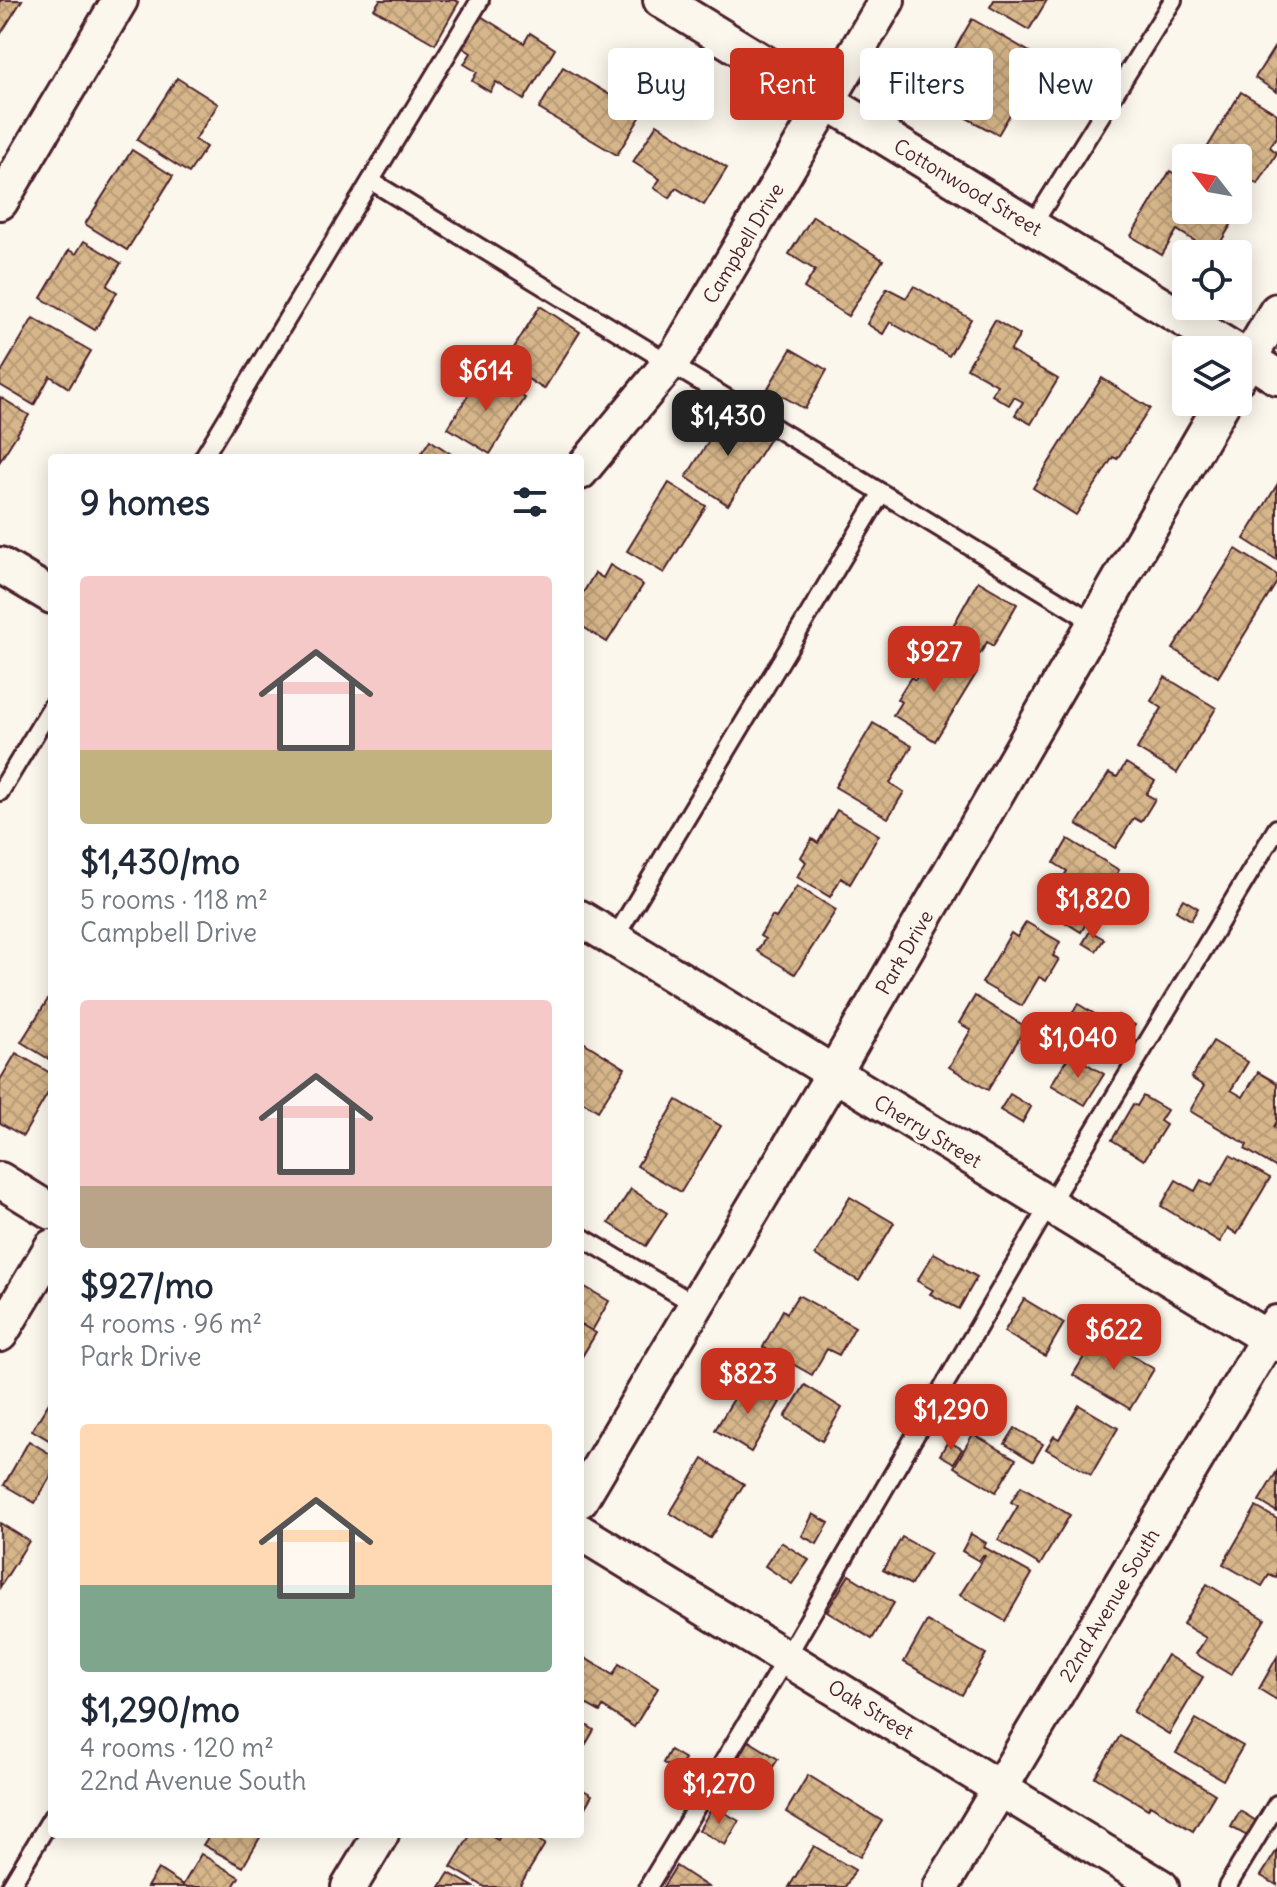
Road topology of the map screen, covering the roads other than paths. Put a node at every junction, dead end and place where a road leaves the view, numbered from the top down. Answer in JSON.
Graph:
{"nodes":[{"id":1,"x":120,"y":0,"type":"edge"},
{"id":2,"x":480,"y":0,"type":"edge"},
{"id":3,"x":661,"y":0,"type":"edge"},
{"id":4,"x":887,"y":0,"type":"edge"},
{"id":5,"x":1173,"y":0,"type":"edge"},
{"id":6,"x":740,"y":48,"type":"edge"},
{"id":7,"x":844,"y":72,"type":"edge"},
{"id":8,"x":844,"y":111,"type":"edge"},
{"id":9,"x":816,"y":120,"type":"edge"},
{"id":10,"x":371,"y":181,"type":"junction"},
{"id":11,"x":0,"y":202,"type":"edge"},
{"id":12,"x":1032,"y":226,"type":"junction"},
{"id":13,"x":1277,"y":311,"type":"edge"},
{"id":14,"x":1204,"y":336,"type":"edge"},
{"id":15,"x":1252,"y":343,"type":"edge"},
{"id":16,"x":669,"y":364,"type":"junction"},
{"id":17,"x":1252,"y":365,"type":"edge"},
{"id":18,"x":1277,"y":377,"type":"edge"},
{"id":19,"x":1215,"y":416,"type":"edge"},
{"id":20,"x":205,"y":454,"type":"edge"},
{"id":21,"x":584,"y":467,"type":"edge"},
{"id":22,"x":881,"y":494,"type":"junction"},
{"id":23,"x":0,"y":565,"type":"edge"},
{"id":24,"x":48,"y":594,"type":"edge"},
{"id":25,"x":1095,"y":623,"type":"junction"},
{"id":26,"x":48,"y":713,"type":"edge"},
{"id":27,"x":0,"y":792,"type":"edge"},
{"id":28,"x":1277,"y":828,"type":"edge"},
{"id":29,"x":584,"y":920,"type":"edge"},
{"id":30,"x":614,"y":939,"type":"junction"},
{"id":31,"x":834,"y":1073,"type":"junction"},
{"id":32,"x":0,"y":1180,"type":"edge"},
{"id":33,"x":1049,"y":1205,"type":"junction"},
{"id":34,"x":48,"y":1210,"type":"edge"},
{"id":35,"x":584,"y":1238,"type":"edge"},
{"id":36,"x":48,"y":1254,"type":"edge"},
{"id":37,"x":696,"y":1305,"type":"junction"},
{"id":38,"x":0,"y":1334,"type":"edge"},
{"id":39,"x":1274,"y":1335,"type":"edge"},
{"id":40,"x":584,"y":1493,"type":"edge"},
{"id":41,"x":584,"y":1534,"type":"edge"},
{"id":42,"x":786,"y":1658,"type":"junction"},
{"id":43,"x":1000,"y":1788,"type":"junction"},
{"id":44,"x":1277,"y":1804,"type":"edge"},
{"id":45,"x":48,"y":1824,"type":"edge"},
{"id":46,"x":379,"y":1838,"type":"edge"},
{"id":47,"x":10,"y":1887,"type":"edge"},
{"id":48,"x":349,"y":1887,"type":"edge"},
{"id":49,"x":648,"y":1887,"type":"edge"},
{"id":50,"x":941,"y":1887,"type":"edge"},
{"id":51,"x":1161,"y":1887,"type":"edge"},
{"id":52,"x":1227,"y":1887,"type":"edge"}],
"edges":[{"from":1,"to":11,"type":"street"},
{"from":2,"to":10,"type":"lane"},
{"from":3,"to":6,"type":"street","name":"Cottonwood Street"},
{"from":4,"to":7,"type":"street","name":"Campbell Drive"},
{"from":5,"to":12,"type":"lane"},
{"from":8,"to":12,"type":"street","name":"Cottonwood Street"},
{"from":9,"to":16,"type":"street","name":"Campbell Drive"},
{"from":10,"to":16,"type":"lane"},
{"from":10,"to":20,"type":"lane"},
{"from":12,"to":14,"type":"street","name":"Cottonwood Street"},
{"from":13,"to":15,"type":"street"},
{"from":16,"to":21,"type":"street","name":"Campbell Drive"},
{"from":16,"to":22,"type":"lane"},
{"from":17,"to":18,"type":"street","name":"Cottonwood Street"},
{"from":19,"to":25,"type":"street","name":"Park Drive"},
{"from":22,"to":25,"type":"lane"},
{"from":22,"to":30,"type":"lane"},
{"from":23,"to":24,"type":"street"},
{"from":25,"to":31,"type":"street","name":"Park Drive"},
{"from":26,"to":27,"type":"lane"},
{"from":28,"to":33,"type":"lane"},
{"from":29,"to":30,"type":"street","name":"Cherry Street"},
{"from":30,"to":31,"type":"street","name":"Cherry Street"},
{"from":31,"to":33,"type":"street","name":"Cherry Street"},
{"from":31,"to":37,"type":"street","name":"Park Drive"},
{"from":32,"to":34,"type":"street"},
{"from":33,"to":39,"type":"street","name":"Cherry Street"},
{"from":33,"to":42,"type":"lane"},
{"from":35,"to":37,"type":"lane"},
{"from":36,"to":38,"type":"street"},
{"from":37,"to":40,"type":"street","name":"Park Drive"},
{"from":39,"to":43,"type":"street","name":"22nd Avenue South"},
{"from":41,"to":42,"type":"street","name":"Oak Street"},
{"from":42,"to":43,"type":"street","name":"Oak Street"},
{"from":42,"to":49,"type":"lane"},
{"from":43,"to":50,"type":"street","name":"22nd Avenue South"},
{"from":43,"to":51,"type":"street","name":"Oak Street"},
{"from":44,"to":52,"type":"lane"},
{"from":45,"to":47,"type":"lane"},
{"from":46,"to":48,"type":"street"}]}
